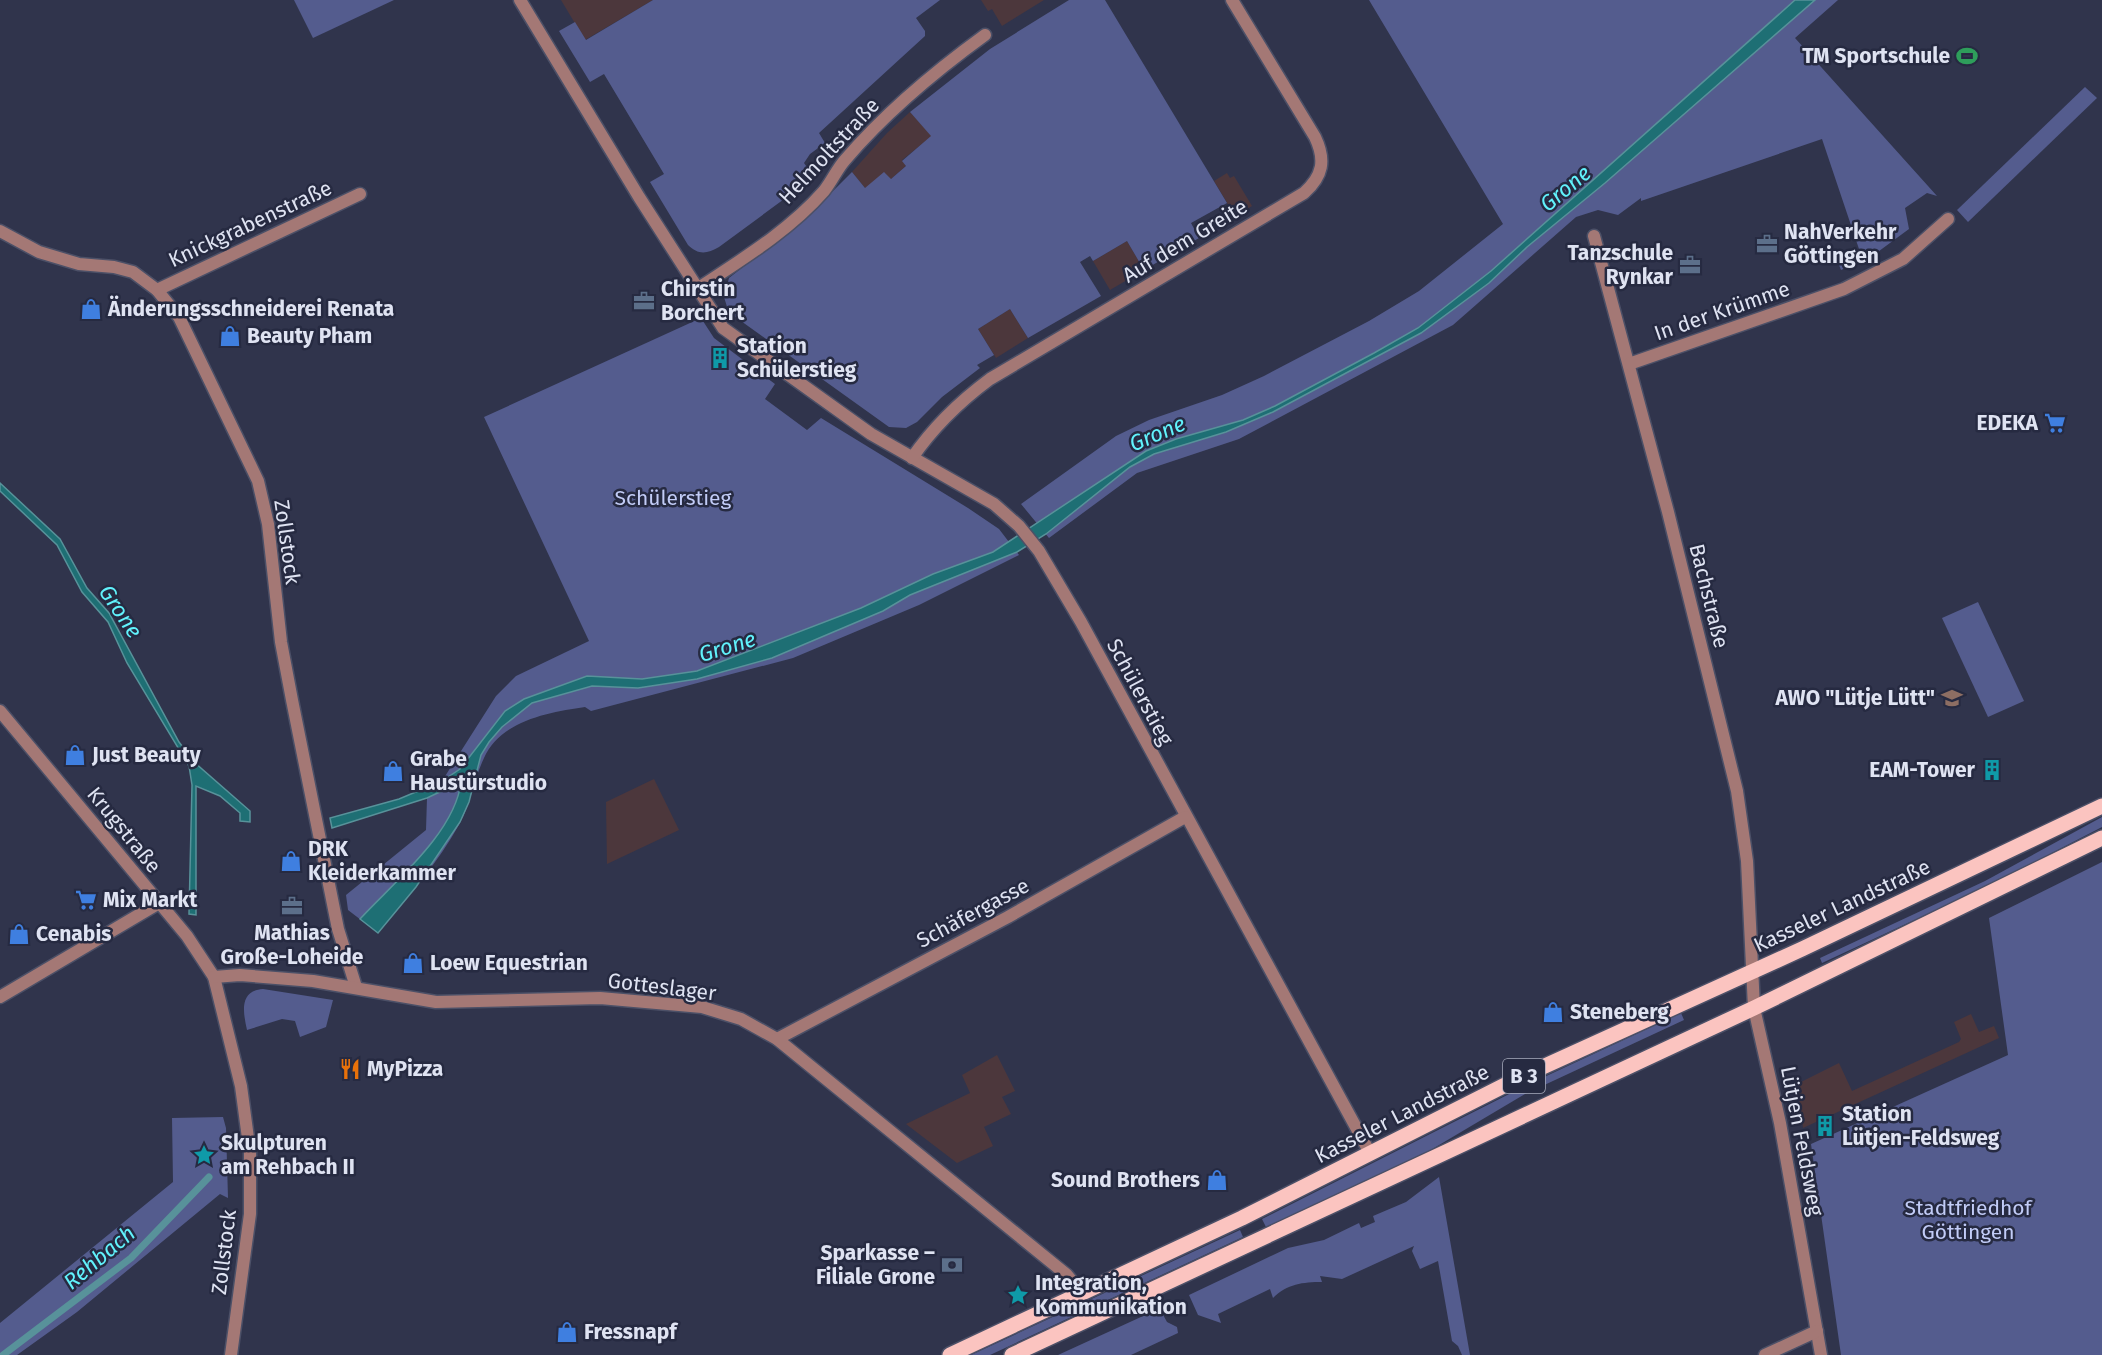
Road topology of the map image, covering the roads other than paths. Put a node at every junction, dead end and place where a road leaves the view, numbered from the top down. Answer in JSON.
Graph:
{"nodes":[{"id":1,"x":520,"y":0,"type":"edge"},
{"id":2,"x":1232,"y":0,"type":"edge"},
{"id":3,"x":985,"y":35,"type":"dead end"},
{"id":4,"x":360,"y":194,"type":"dead end"},
{"id":5,"x":1948,"y":219,"type":"dead end"},
{"id":6,"x":0,"y":231,"type":"edge"},
{"id":7,"x":1594,"y":236,"type":"dead end"},
{"id":8,"x":697,"y":289,"type":"junction"},
{"id":9,"x":157,"y":290,"type":"junction"},
{"id":10,"x":1629,"y":364,"type":"junction"},
{"id":11,"x":912,"y":458,"type":"junction"},
{"id":12,"x":0,"y":711,"type":"edge"},
{"id":13,"x":2102,"y":806,"type":"edge"},
{"id":14,"x":1185,"y":817,"type":"junction"},
{"id":15,"x":2102,"y":838,"type":"edge"},
{"id":16,"x":159,"y":903,"type":"junction"},
{"id":17,"x":1752,"y":971,"type":"junction"},
{"id":18,"x":214,"y":977,"type":"junction"},
{"id":19,"x":356,"y":987,"type":"junction"},
{"id":20,"x":0,"y":997,"type":"edge"},
{"id":21,"x":1754,"y":1008,"type":"junction"},
{"id":22,"x":777,"y":1039,"type":"junction"},
{"id":23,"x":1370,"y":1153,"type":"junction"},
{"id":24,"x":1083,"y":1293,"type":"junction"},
{"id":25,"x":1817,"y":1331,"type":"junction"},
{"id":26,"x":231,"y":1355,"type":"edge"},
{"id":27,"x":950,"y":1355,"type":"edge"},
{"id":28,"x":1012,"y":1355,"type":"edge"},
{"id":29,"x":1765,"y":1355,"type":"edge"},
{"id":30,"x":1821,"y":1355,"type":"edge"}],
"edges":[{"from":1,"to":8,"type":"street","name":"Schülerstieg"},
{"from":2,"to":11,"type":"street","name":"Auf dem Greite"},
{"from":3,"to":8,"type":"street","name":"Helmoltstraße"},
{"from":4,"to":9,"type":"street","name":"Knickgrabenstraße"},
{"from":5,"to":10,"type":"street","name":"In der Krümme"},
{"from":6,"to":9,"type":"street","name":"Zollstock"},
{"from":7,"to":10,"type":"street","name":"Bachstraße"},
{"from":8,"to":11,"type":"street","name":"Schülerstieg"},
{"from":9,"to":19,"type":"street","name":"Zollstock"},
{"from":10,"to":17,"type":"street","name":"Bachstraße"},
{"from":11,"to":14,"type":"street","name":"Schülerstieg"},
{"from":12,"to":16,"type":"street","name":"Krugstraße"},
{"from":13,"to":17,"type":"main road","name":"Kasseler Landstraße","number":"B 3"},
{"from":14,"to":22,"type":"street","name":"Schäfergasse"},
{"from":14,"to":23,"type":"street","name":"Schülerstieg"},
{"from":15,"to":21,"type":"main road","number":"B 3"},
{"from":16,"to":18,"type":"street","name":"Krugstraße"},
{"from":16,"to":20,"type":"street"},
{"from":17,"to":21,"type":"street","name":"Lütjen Feldsweg"},
{"from":17,"to":23,"type":"main road","name":"Kasseler Landstraße","number":"B 3"},
{"from":18,"to":19,"type":"street","name":"Gotteslager"},
{"from":18,"to":26,"type":"street","name":"Zollstock"},
{"from":19,"to":22,"type":"street","name":"Gotteslager"},
{"from":21,"to":25,"type":"street","name":"Lütjen Feldsweg"},
{"from":21,"to":28,"type":"main road","number":"B 3"},
{"from":22,"to":24,"type":"street","name":"Gotteslager"},
{"from":23,"to":24,"type":"main road","name":"Kasseler Landstraße","number":"B 3"},
{"from":24,"to":27,"type":"main road","name":"Kasseler Landstraße","number":"B 3"},
{"from":25,"to":29,"type":"street"},
{"from":25,"to":30,"type":"street","name":"Lütjen Feldsweg"}]}
